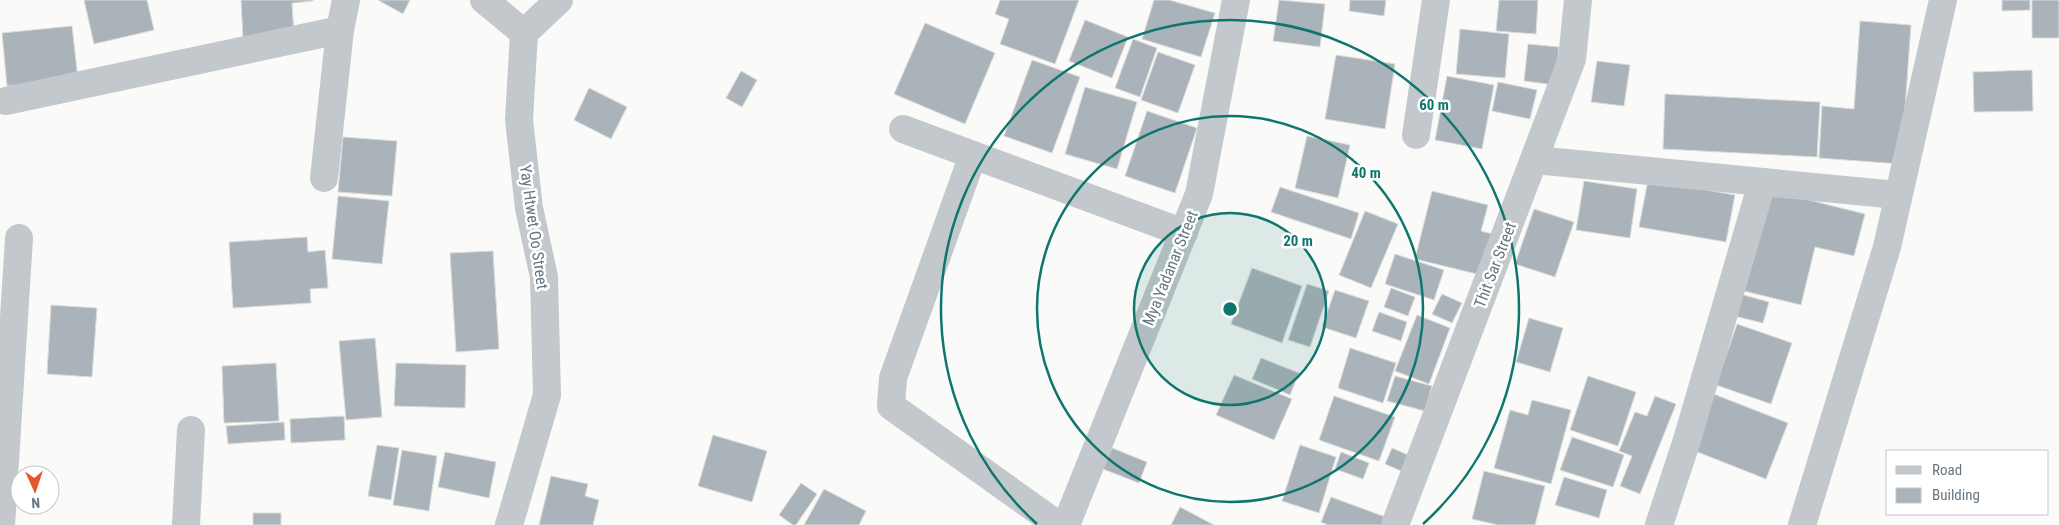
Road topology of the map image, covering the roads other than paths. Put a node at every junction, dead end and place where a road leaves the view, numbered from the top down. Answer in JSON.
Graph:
{"nodes":[{"id":1,"x":346,"y":0,"type":"edge"},
{"id":2,"x":484,"y":0,"type":"edge"},
{"id":3,"x":559,"y":0,"type":"edge"},
{"id":4,"x":1236,"y":0,"type":"edge"},
{"id":5,"x":1436,"y":0,"type":"edge"},
{"id":6,"x":1578,"y":0,"type":"edge"},
{"id":7,"x":1943,"y":0,"type":"edge"},
{"id":8,"x":340,"y":30,"type":"junction"},
{"id":9,"x":524,"y":33,"type":"junction"},
{"id":10,"x":6,"y":101,"type":"dead end"},
{"id":11,"x":903,"y":129,"type":"dead end"},
{"id":12,"x":1416,"y":135,"type":"dead end"},
{"id":13,"x":973,"y":155,"type":"junction"},
{"id":14,"x":1535,"y":160,"type":"junction"},
{"id":15,"x":324,"y":178,"type":"dead end"},
{"id":16,"x":1762,"y":183,"type":"junction"},
{"id":17,"x":1897,"y":195,"type":"junction"},
{"id":18,"x":1184,"y":233,"type":"junction"},
{"id":19,"x":20,"y":238,"type":"dead end"},
{"id":20,"x":192,"y":430,"type":"dead end"},
{"id":21,"x":1,"y":525,"type":"edge"},
{"id":22,"x":186,"y":525,"type":"edge"},
{"id":23,"x":509,"y":525,"type":"edge"},
{"id":24,"x":1058,"y":525,"type":"edge"},
{"id":25,"x":1066,"y":525,"type":"edge"},
{"id":26,"x":1395,"y":525,"type":"edge"},
{"id":27,"x":1659,"y":525,"type":"edge"},
{"id":28,"x":1802,"y":525,"type":"edge"}],
"edges":[{"from":1,"to":8,"type":"street"},
{"from":2,"to":9,"type":"street"},
{"from":3,"to":9,"type":"street"},
{"from":4,"to":18,"type":"street","name":"Mya Yadanar Street"},
{"from":5,"to":12,"type":"street"},
{"from":6,"to":14,"type":"street","name":"Thit Sar Street"},
{"from":7,"to":17,"type":"street"},
{"from":8,"to":10,"type":"street"},
{"from":8,"to":15,"type":"street"},
{"from":9,"to":23,"type":"street","name":"Yay Htwet Oo Street"},
{"from":11,"to":13,"type":"street"},
{"from":13,"to":18,"type":"street"},
{"from":13,"to":24,"type":"street"},
{"from":14,"to":16,"type":"street"},
{"from":14,"to":26,"type":"street","name":"Thit Sar Street"},
{"from":16,"to":17,"type":"street"},
{"from":16,"to":27,"type":"street"},
{"from":17,"to":28,"type":"street"},
{"from":18,"to":25,"type":"street","name":"Mya Yadanar Street"},
{"from":19,"to":21,"type":"street"},
{"from":20,"to":22,"type":"street"}]}
